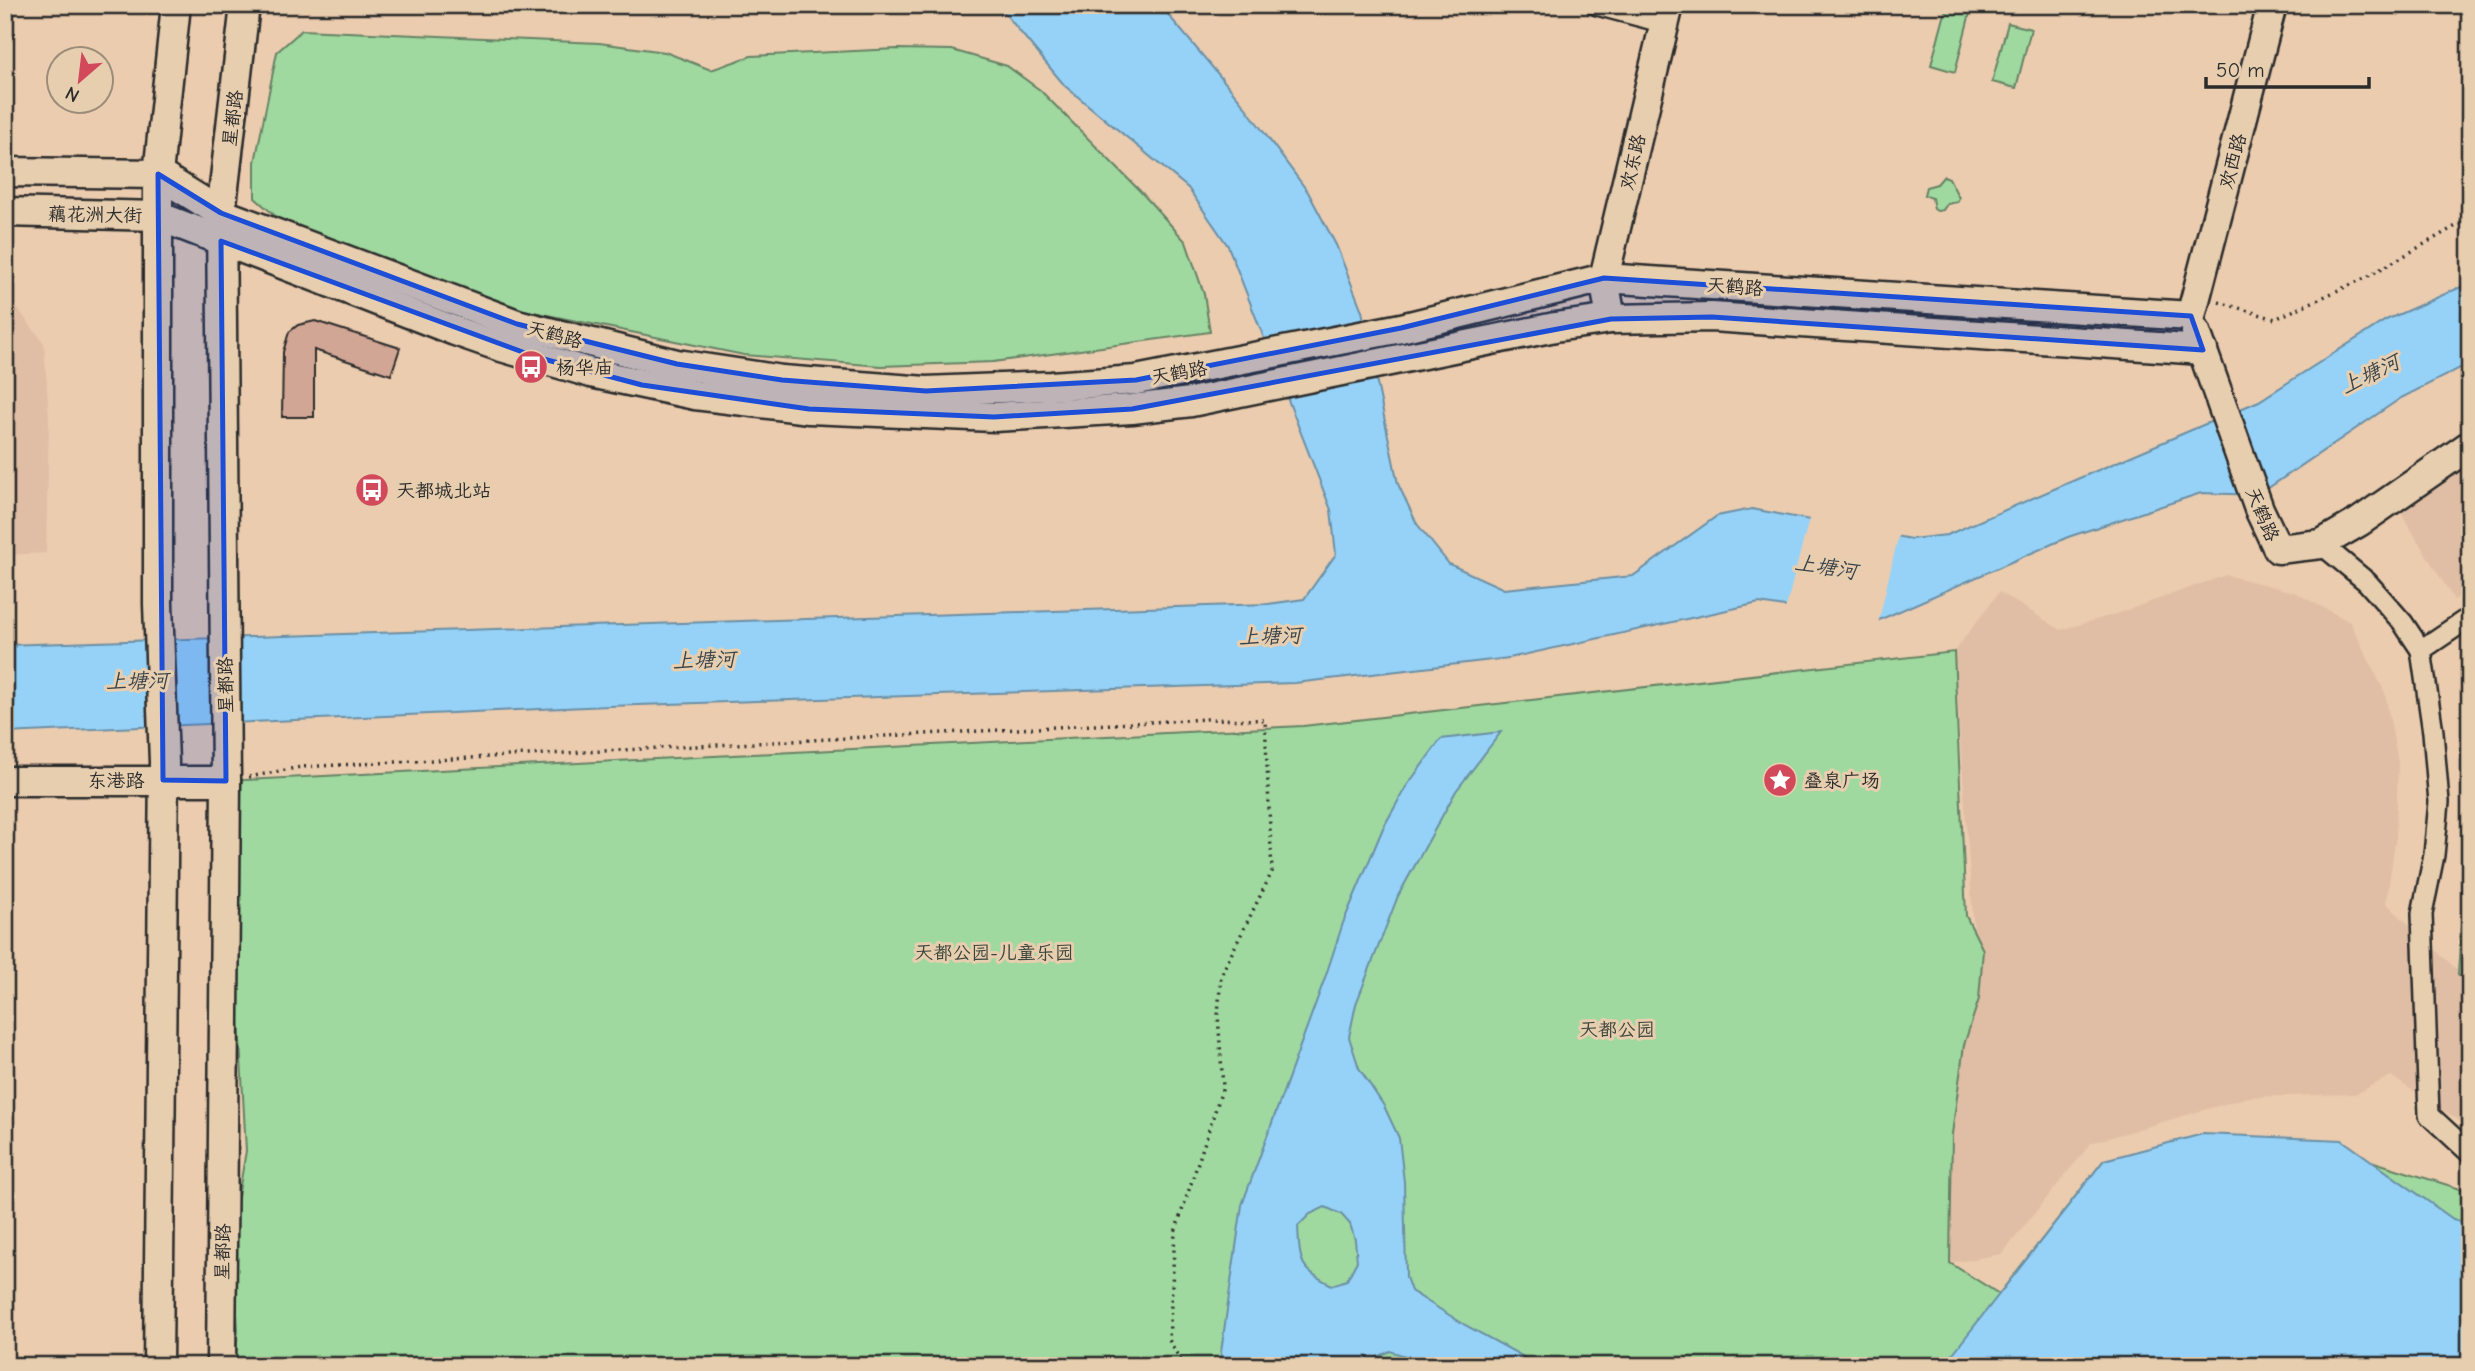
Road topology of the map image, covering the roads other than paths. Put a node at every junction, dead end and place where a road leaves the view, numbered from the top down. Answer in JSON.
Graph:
{"nodes":[{"id":1,"x":176,"y":5,"type":"edge"},
{"id":2,"x":246,"y":5,"type":"edge"},
{"id":3,"x":1597,"y":5,"type":"edge"},
{"id":4,"x":2272,"y":5,"type":"edge"},
{"id":5,"x":1667,"y":14,"type":"edge"},
{"id":6,"x":5,"y":172,"type":"edge"},
{"id":7,"x":158,"y":174,"type":"junction"},
{"id":8,"x":5,"y":212,"type":"edge"},
{"id":9,"x":221,"y":213,"type":"junction"},
{"id":10,"x":158,"y":216,"type":"junction"},
{"id":11,"x":221,"y":242,"type":"junction"},
{"id":12,"x":1604,"y":278,"type":"junction"},
{"id":13,"x":2194,"y":305,"type":"junction"},
{"id":14,"x":1611,"y":319,"type":"junction"},
{"id":15,"x":2203,"y":349,"type":"junction"},
{"id":16,"x":2470,"y":445,"type":"edge"},
{"id":17,"x":2321,"y":544,"type":"junction"},
{"id":18,"x":2470,"y":617,"type":"edge"},
{"id":19,"x":2421,"y":650,"type":"junction"},
{"id":20,"x":164,"y":771,"type":"junction"},
{"id":21,"x":226,"y":773,"type":"junction"},
{"id":22,"x":5,"y":781,"type":"edge"},
{"id":23,"x":2470,"y":1153,"type":"edge"},
{"id":24,"x":158,"y":1366,"type":"edge"},
{"id":25,"x":221,"y":1366,"type":"edge"}],
"edges":[{"from":1,"to":7,"type":"main road"},
{"from":2,"to":9,"type":"main road","name":"星都路"},
{"from":3,"to":5,"type":"street"},
{"from":4,"to":13,"type":"main road","name":"欢西路"},
{"from":5,"to":12,"type":"main road","name":"欢东路"},
{"from":6,"to":7,"type":"main road"},
{"from":7,"to":9,"type":"main road","name":"天鹤路"},
{"from":7,"to":10,"type":"main road"},
{"from":8,"to":10,"type":"main road","name":"藕花洲大街"},
{"from":9,"to":11,"type":"main road","name":"星都路"},
{"from":9,"to":12,"type":"main road","name":"天鹤路"},
{"from":10,"to":11,"type":"main road","name":"藕花洲大街"},
{"from":10,"to":20,"type":"main road"},
{"from":11,"to":14,"type":"main road","name":"天鹤路"},
{"from":11,"to":21,"type":"main road","name":"星都路"},
{"from":12,"to":13,"type":"main road","name":"天鹤路"},
{"from":12,"to":14,"type":"main road","name":"欢东路"},
{"from":13,"to":15,"type":"main road","name":"天鹤路"},
{"from":14,"to":15,"type":"main road","name":"天鹤路"},
{"from":15,"to":17,"type":"main road","name":"天鹤路"},
{"from":16,"to":17,"type":"main road","name":"天鹤路"},
{"from":17,"to":19,"type":"street"},
{"from":18,"to":19,"type":"street"},
{"from":19,"to":23,"type":"street"},
{"from":20,"to":21,"type":"main road","name":"东港路"},
{"from":20,"to":22,"type":"main road","name":"东港路"},
{"from":20,"to":24,"type":"main road"},
{"from":21,"to":25,"type":"main road","name":"星都路"}]}
